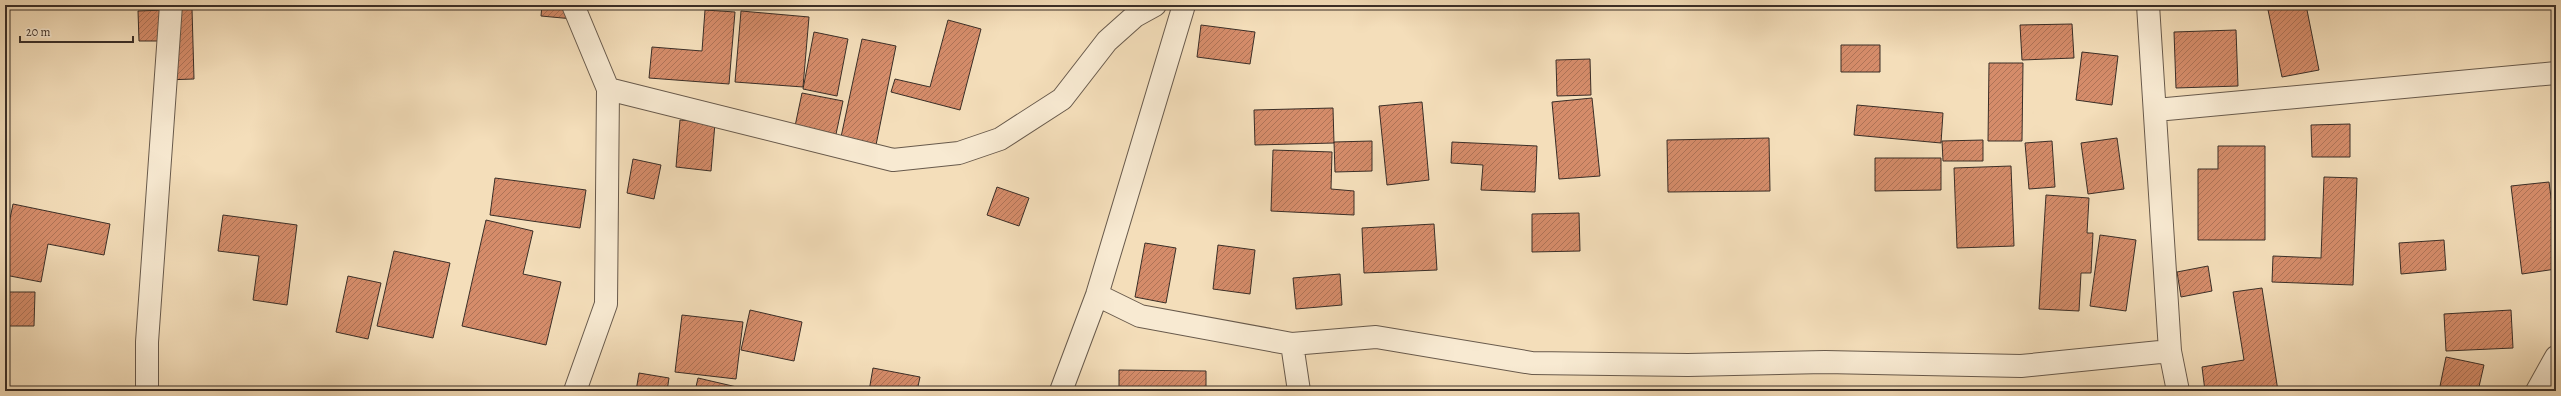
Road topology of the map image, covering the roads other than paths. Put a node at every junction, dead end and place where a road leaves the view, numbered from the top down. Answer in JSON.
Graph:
{"nodes":[{"id":1,"x":171,"y":5,"type":"edge"},
{"id":2,"x":572,"y":5,"type":"edge"},
{"id":3,"x":1155,"y":5,"type":"edge"},
{"id":4,"x":1184,"y":5,"type":"edge"},
{"id":5,"x":2148,"y":5,"type":"edge"},
{"id":6,"x":2556,"y":73,"type":"edge"},
{"id":7,"x":608,"y":89,"type":"junction"},
{"id":8,"x":2156,"y":110,"type":"junction"},
{"id":9,"x":1097,"y":295,"type":"junction"},
{"id":10,"x":1292,"y":344,"type":"junction"},
{"id":11,"x":2170,"y":351,"type":"junction"},
{"id":12,"x":2554,"y":363,"type":"edge"},
{"id":13,"x":147,"y":391,"type":"edge"},
{"id":14,"x":575,"y":391,"type":"edge"},
{"id":15,"x":1061,"y":391,"type":"edge"},
{"id":16,"x":1299,"y":391,"type":"edge"},
{"id":17,"x":2178,"y":391,"type":"edge"},
{"id":18,"x":2537,"y":391,"type":"edge"}],
"edges":[{"from":1,"to":13,"type":"street"},
{"from":2,"to":7,"type":"street"},
{"from":3,"to":7,"type":"street"},
{"from":4,"to":9,"type":"street"},
{"from":5,"to":8,"type":"street"},
{"from":6,"to":8,"type":"street"},
{"from":7,"to":14,"type":"street"},
{"from":8,"to":11,"type":"street"},
{"from":9,"to":10,"type":"street"},
{"from":9,"to":15,"type":"street"},
{"from":10,"to":11,"type":"street"},
{"from":10,"to":16,"type":"street"},
{"from":11,"to":17,"type":"street"},
{"from":12,"to":18,"type":"street"}]}
